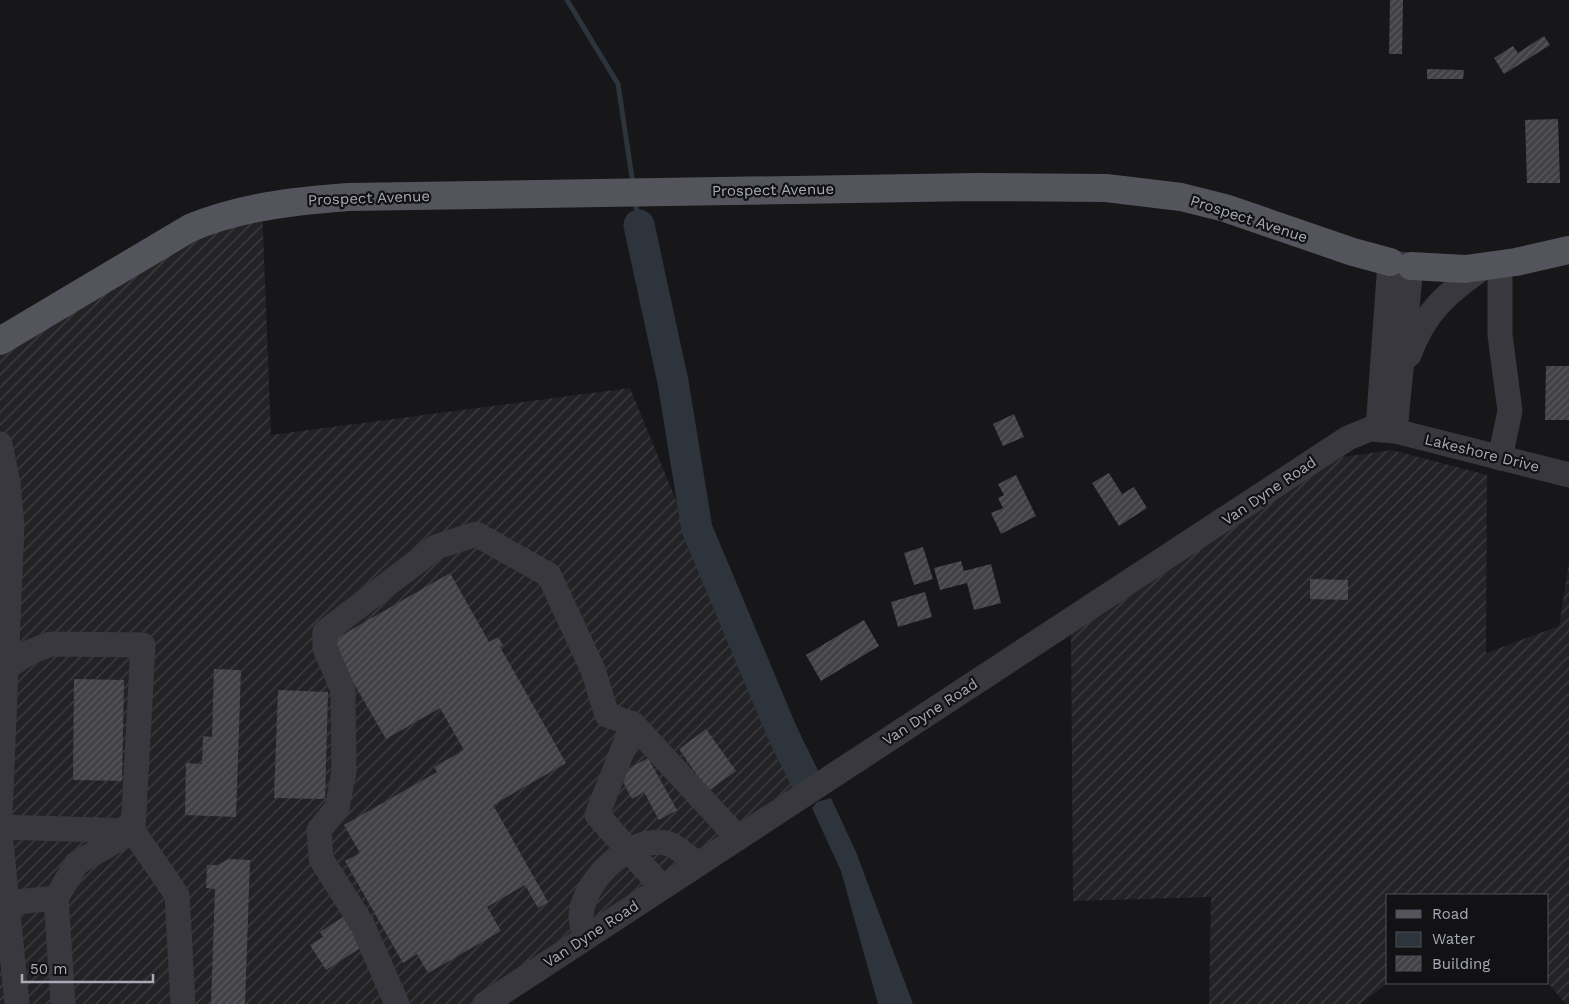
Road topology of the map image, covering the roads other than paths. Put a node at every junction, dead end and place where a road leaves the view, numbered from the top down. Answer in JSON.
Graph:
{"nodes":[{"id":1,"x":1569,"y":250,"type":"edge"},
{"id":2,"x":1400,"y":264,"type":"junction"},
{"id":3,"x":1492,"y":266,"type":"junction"},
{"id":4,"x":0,"y":341,"type":"edge"},
{"id":5,"x":1398,"y":398,"type":"junction"},
{"id":6,"x":1386,"y":430,"type":"junction"},
{"id":7,"x":0,"y":444,"type":"edge"},
{"id":8,"x":1500,"y":458,"type":"junction"},
{"id":9,"x":1569,"y":475,"type":"edge"},
{"id":10,"x":7,"y":667,"type":"junction"},
{"id":11,"x":633,"y":724,"type":"junction"},
{"id":12,"x":0,"y":815,"type":"edge"},
{"id":13,"x":0,"y":828,"type":"edge"},
{"id":14,"x":134,"y":831,"type":"junction"},
{"id":15,"x":0,"y":833,"type":"edge"},
{"id":16,"x":738,"y":838,"type":"junction"},
{"id":17,"x":630,"y":851,"type":"junction"},
{"id":18,"x":698,"y":864,"type":"junction"},
{"id":19,"x":662,"y":887,"type":"junction"},
{"id":20,"x":56,"y":898,"type":"junction"},
{"id":21,"x":7,"y":903,"type":"junction"},
{"id":22,"x":585,"y":938,"type":"junction"},
{"id":23,"x":17,"y":1004,"type":"edge"},
{"id":24,"x":63,"y":1004,"type":"edge"},
{"id":25,"x":183,"y":1004,"type":"edge"},
{"id":26,"x":397,"y":1004,"type":"edge"},
{"id":27,"x":485,"y":1004,"type":"edge"}],
"edges":[{"from":1,"to":3,"type":"main road","name":"Prospect Avenue"},
{"from":2,"to":3,"type":"main road","name":"Prospect Avenue"},
{"from":2,"to":4,"type":"main road","name":"Prospect Avenue"},
{"from":2,"to":5,"type":"street"},
{"from":2,"to":6,"type":"street"},
{"from":3,"to":5,"type":"street"},
{"from":3,"to":8,"type":"street"},
{"from":5,"to":6,"type":"street"},
{"from":6,"to":8,"type":"street","name":"Lakeshore Drive"},
{"from":6,"to":16,"type":"street","name":"Van Dyne Road"},
{"from":7,"to":10,"type":"street"},
{"from":8,"to":9,"type":"street","name":"Lakeshore Drive"},
{"from":10,"to":12,"type":"street"},
{"from":10,"to":14,"type":"street"},
{"from":11,"to":16,"type":"street"},
{"from":11,"to":17,"type":"street"},
{"from":11,"to":26,"type":"street"},
{"from":13,"to":14,"type":"street"},
{"from":14,"to":20,"type":"street"},
{"from":14,"to":25,"type":"street"},
{"from":15,"to":21,"type":"street"},
{"from":16,"to":18,"type":"street","name":"Van Dyne Road"},
{"from":17,"to":18,"type":"street"},
{"from":17,"to":19,"type":"street"},
{"from":17,"to":22,"type":"street"},
{"from":18,"to":19,"type":"street","name":"Van Dyne Road"},
{"from":19,"to":22,"type":"street","name":"Van Dyne Road"},
{"from":20,"to":21,"type":"street"},
{"from":20,"to":24,"type":"street"},
{"from":21,"to":23,"type":"street"},
{"from":22,"to":27,"type":"street","name":"Van Dyne Road"}]}
